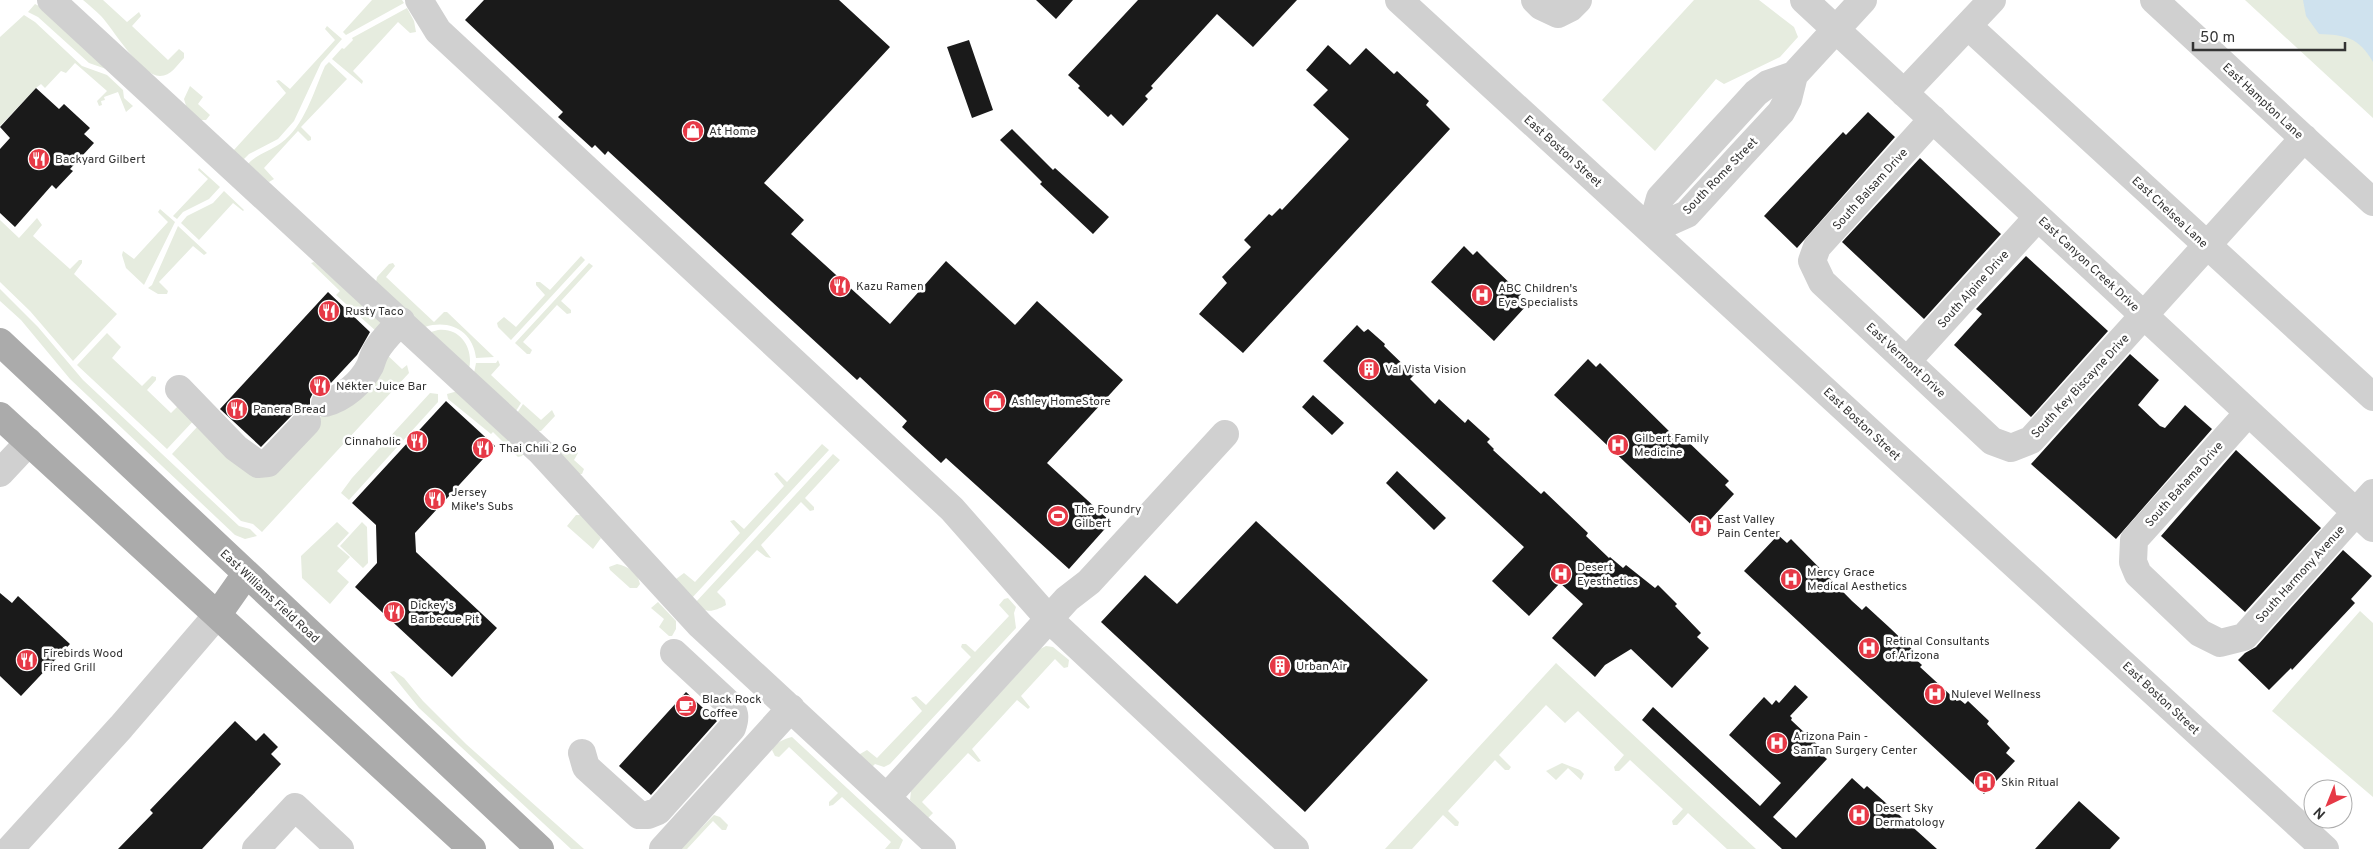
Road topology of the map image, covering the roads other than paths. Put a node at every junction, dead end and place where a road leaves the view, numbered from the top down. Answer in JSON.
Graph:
{"nodes":[{"id":1,"x":52,"y":0,"type":"edge"},
{"id":2,"x":419,"y":0,"type":"edge"},
{"id":3,"x":1399,"y":0,"type":"edge"},
{"id":4,"x":1535,"y":0,"type":"edge"},
{"id":5,"x":1804,"y":0,"type":"edge"},
{"id":6,"x":1863,"y":0,"type":"edge"},
{"id":7,"x":1992,"y":0,"type":"edge"},
{"id":8,"x":2154,"y":0,"type":"edge"},
{"id":9,"x":1568,"y":7,"type":"edge"},
{"id":10,"x":1968,"y":26,"type":"junction"},
{"id":11,"x":1836,"y":30,"type":"junction"},
{"id":12,"x":1794,"y":75,"type":"junction"},
{"id":13,"x":1904,"y":92,"type":"junction"},
{"id":14,"x":1933,"y":120,"type":"junction"},
{"id":15,"x":1720,"y":134,"type":"junction"},
{"id":16,"x":2304,"y":138,"type":"junction"},
{"id":17,"x":1742,"y":154,"type":"junction"},
{"id":18,"x":2373,"y":202,"type":"edge"},
{"id":19,"x":2038,"y":217,"type":"junction"},
{"id":20,"x":1651,"y":230,"type":"junction"},
{"id":21,"x":2206,"y":246,"type":"junction"},
{"id":22,"x":1812,"y":261,"type":"joint"},
{"id":23,"x":2145,"y":316,"type":"junction"},
{"id":24,"x":401,"y":321,"type":"junction"},
{"id":25,"x":0,"y":342,"type":"edge"},
{"id":26,"x":1907,"y":361,"type":"junction"},
{"id":27,"x":179,"y":389,"type":"dead end"},
{"id":28,"x":2373,"y":397,"type":"edge"},
{"id":29,"x":2248,"y":413,"type":"junction"},
{"id":30,"x":0,"y":416,"type":"edge"},
{"id":31,"x":1225,"y":434,"type":"dead end"},
{"id":32,"x":29,"y":442,"type":"junction"},
{"id":33,"x":2011,"y":448,"type":"joint"},
{"id":34,"x":0,"y":473,"type":"edge"},
{"id":35,"x":2367,"y":511,"type":"edge"},
{"id":36,"x":246,"y":574,"type":"junction"},
{"id":37,"x":218,"y":614,"type":"junction"},
{"id":38,"x":1049,"y":619,"type":"junction"},
{"id":39,"x":2220,"y":643,"type":"joint"},
{"id":40,"x":674,"y":653,"type":"dead end"},
{"id":41,"x":792,"y":708,"type":"junction"},
{"id":42,"x":582,"y":753,"type":"dead end"},
{"id":43,"x":887,"y":797,"type":"junction"},
{"id":44,"x":10,"y":849,"type":"edge"},
{"id":45,"x":256,"y":849,"type":"edge"},
{"id":46,"x":340,"y":849,"type":"edge"},
{"id":47,"x":472,"y":849,"type":"edge"},
{"id":48,"x":540,"y":849,"type":"edge"},
{"id":49,"x":663,"y":849,"type":"edge"},
{"id":50,"x":942,"y":849,"type":"edge"},
{"id":51,"x":1295,"y":849,"type":"edge"},
{"id":52,"x":2325,"y":849,"type":"edge"}],
"edges":[{"from":1,"to":24,"type":"street"},
{"from":2,"to":38,"type":"street"},
{"from":3,"to":20,"type":"street","name":"East Boston Street"},
{"from":4,"to":9,"type":"street"},
{"from":5,"to":11,"type":"street","name":"East Canyon Creek Drive"},
{"from":6,"to":11,"type":"street","name":"South Rome Street"},
{"from":7,"to":10,"type":"street"},
{"from":8,"to":16,"type":"street","name":"East Hampton Lane"},
{"from":10,"to":13,"type":"street"},
{"from":10,"to":21,"type":"street","name":"East Chelsea Lane"},
{"from":11,"to":12,"type":"street","name":"South Rome Street"},
{"from":11,"to":13,"type":"street","name":"East Canyon Creek Drive"},
{"from":12,"to":15,"type":"street","name":"South Rome Street"},
{"from":12,"to":17,"type":"street","name":"South Rome Street"},
{"from":13,"to":14,"type":"street","name":"East Canyon Creek Drive"},
{"from":14,"to":19,"type":"street","name":"East Canyon Creek Drive"},
{"from":14,"to":22,"type":"street","name":"South Balsam Drive"},
{"from":15,"to":17,"type":"street"},
{"from":15,"to":20,"type":"street","name":"South Rome Street"},
{"from":16,"to":18,"type":"street","name":"East Hampton Lane"},
{"from":16,"to":21,"type":"street","name":"South Key Biscayne Drive"},
{"from":17,"to":20,"type":"street","name":"South Rome Street"},
{"from":19,"to":23,"type":"street","name":"East Canyon Creek Drive"},
{"from":19,"to":26,"type":"street","name":"South Alpine Drive"},
{"from":20,"to":52,"type":"street","name":"East Boston Street"},
{"from":21,"to":23,"type":"street","name":"South Key Biscayne Drive"},
{"from":21,"to":28,"type":"street","name":"East Chelsea Lane"},
{"from":22,"to":26,"type":"street","name":"East Vermont Drive"},
{"from":23,"to":29,"type":"street","name":"East Canyon Creek Drive"},
{"from":23,"to":33,"type":"street","name":"South Key Biscayne Drive"},
{"from":24,"to":27,"type":"street"},
{"from":24,"to":41,"type":"street"},
{"from":25,"to":36,"type":"main road","name":"East Williams Field Road"},
{"from":26,"to":33,"type":"street","name":"East Vermont Drive"},
{"from":29,"to":35,"type":"street","name":"East Canyon Creek Drive"},
{"from":29,"to":39,"type":"street","name":"South Bahama Drive"},
{"from":30,"to":32,"type":"main road"},
{"from":31,"to":38,"type":"street"},
{"from":32,"to":34,"type":"street"},
{"from":32,"to":37,"type":"main road"},
{"from":35,"to":39,"type":"street","name":"South Harmony Avenue"},
{"from":36,"to":37,"type":"main road"},
{"from":36,"to":48,"type":"main road","name":"East Williams Field Road"},
{"from":37,"to":44,"type":"street"},
{"from":37,"to":47,"type":"main road"},
{"from":38,"to":43,"type":"street"},
{"from":38,"to":51,"type":"street"},
{"from":40,"to":42,"type":"street"},
{"from":41,"to":43,"type":"street"},
{"from":41,"to":49,"type":"street"},
{"from":43,"to":50,"type":"street"},
{"from":45,"to":46,"type":"street"}]}
